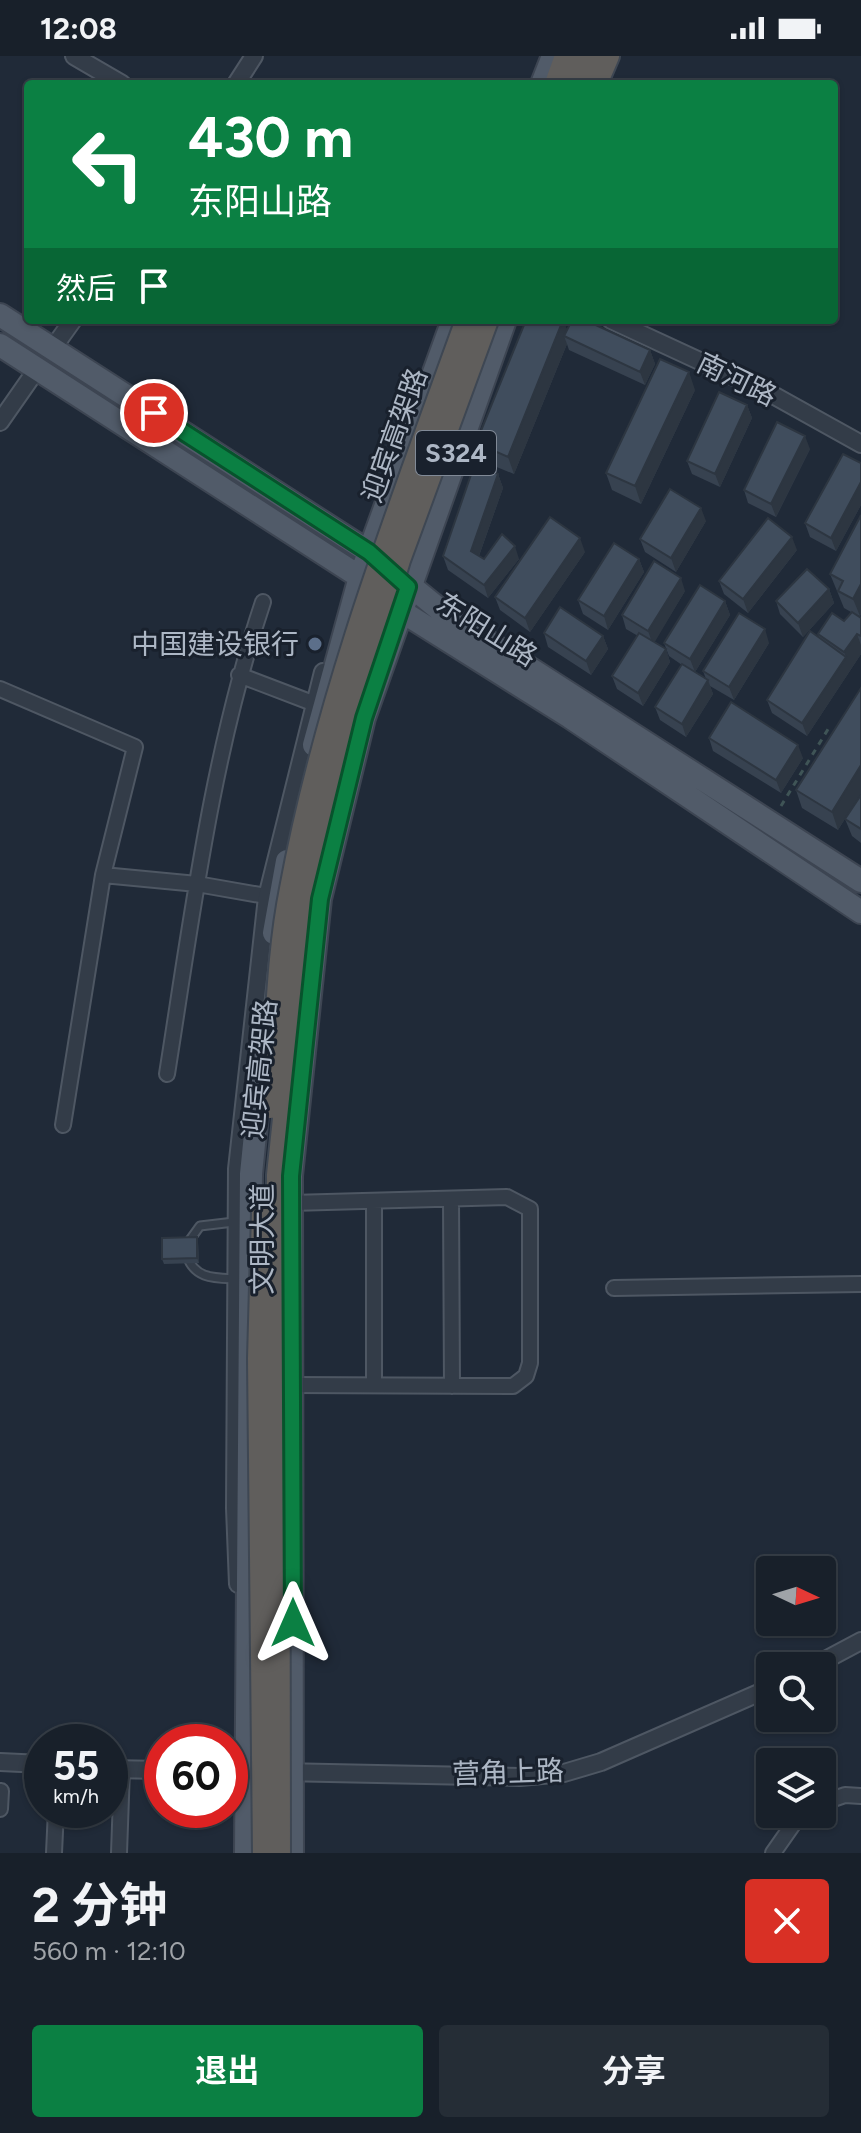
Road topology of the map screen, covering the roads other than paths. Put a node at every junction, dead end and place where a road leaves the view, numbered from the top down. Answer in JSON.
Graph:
{"nodes":[{"id":1,"x":74,"y":56,"type":"edge"},
{"id":2,"x":254,"y":56,"type":"edge"},
{"id":3,"x":553,"y":56,"type":"edge"},
{"id":4,"x":566,"y":56,"type":"edge"},
{"id":5,"x":589,"y":56,"type":"edge"},
{"id":6,"x":606,"y":56,"type":"edge"},
{"id":7,"x":115,"y":80,"type":"edge"},
{"id":8,"x":239,"y":80,"type":"edge"},
{"id":9,"x":544,"y":80,"type":"edge"},
{"id":10,"x":557,"y":80,"type":"edge"},
{"id":11,"x":580,"y":80,"type":"edge"},
{"id":12,"x":597,"y":80,"type":"edge"},
{"id":13,"x":0,"y":315,"type":"edge"},
{"id":14,"x":70,"y":324,"type":"edge"},
{"id":15,"x":452,"y":324,"type":"edge"},
{"id":16,"x":466,"y":324,"type":"edge"},
{"id":17,"x":486,"y":324,"type":"edge"},
{"id":18,"x":504,"y":324,"type":"edge"},
{"id":19,"x":620,"y":324,"type":"edge"},
{"id":20,"x":0,"y":345,"type":"edge"},
{"id":21,"x":53,"y":348,"type":"junction"},
{"id":22,"x":37,"y":369,"type":"junction"},
{"id":23,"x":0,"y":422,"type":"edge"},
{"id":24,"x":861,"y":444,"type":"edge"},
{"id":25,"x":369,"y":552,"type":"junction"},
{"id":26,"x":360,"y":577,"type":"junction"},
{"id":27,"x":408,"y":587,"type":"junction"},
{"id":28,"x":263,"y":602,"type":"dead end"},
{"id":29,"x":401,"y":611,"type":"junction"},
{"id":30,"x":239,"y":675,"type":"junction"},
{"id":31,"x":0,"y":689,"type":"edge"},
{"id":32,"x":318,"y":705,"type":"junction"},
{"id":33,"x":103,"y":875,"type":"junction"},
{"id":34,"x":861,"y":881,"type":"edge"},
{"id":35,"x":197,"y":884,"type":"junction"},
{"id":36,"x":272,"y":897,"type":"junction"},
{"id":37,"x":861,"y":912,"type":"edge"},
{"id":38,"x":167,"y":1074,"type":"dead end"},
{"id":39,"x":63,"y":1125,"type":"dead end"},
{"id":40,"x":451,"y":1199,"type":"junction"},
{"id":41,"x":374,"y":1201,"type":"junction"},
{"id":42,"x":291,"y":1203,"type":"junction"},
{"id":43,"x":234,"y":1222,"type":"junction"},
{"id":44,"x":236,"y":1279,"type":"junction"},
{"id":45,"x":861,"y":1284,"type":"edge"},
{"id":46,"x":614,"y":1288,"type":"dead end"},
{"id":47,"x":374,"y":1384,"type":"junction"},
{"id":48,"x":292,"y":1385,"type":"junction"},
{"id":49,"x":452,"y":1386,"type":"junction"},
{"id":50,"x":861,"y":1641,"type":"edge"},
{"id":51,"x":836,"y":1654,"type":"edge"},
{"id":52,"x":756,"y":1694,"type":"edge"},
{"id":53,"x":237,"y":1724,"type":"edge"},
{"id":54,"x":238,"y":1724,"type":"edge"},
{"id":55,"x":0,"y":1762,"type":"edge"},
{"id":56,"x":24,"y":1763,"type":"edge"},
{"id":57,"x":248,"y":1772,"type":"edge"},
{"id":58,"x":294,"y":1772,"type":"junction"},
{"id":59,"x":1,"y":1791,"type":"edge"},
{"id":60,"x":861,"y":1796,"type":"edge"},
{"id":61,"x":836,"y":1798,"type":"edge"},
{"id":62,"x":0,"y":1809,"type":"edge"},
{"id":63,"x":55,"y":1828,"type":"edge"},
{"id":64,"x":118,"y":1828,"type":"edge"},
{"id":65,"x":243,"y":1828,"type":"edge"},
{"id":66,"x":790,"y":1828,"type":"edge"},
{"id":67,"x":54,"y":1853,"type":"edge"},
{"id":68,"x":119,"y":1853,"type":"edge"},
{"id":69,"x":246,"y":1853,"type":"edge"},
{"id":70,"x":264,"y":1853,"type":"edge"},
{"id":71,"x":279,"y":1853,"type":"edge"},
{"id":72,"x":292,"y":1853,"type":"edge"},
{"id":73,"x":773,"y":1853,"type":"edge"}],
"edges":[{"from":1,"to":7,"type":"street"},
{"from":2,"to":8,"type":"street"},
{"from":3,"to":9,"type":"main road"},
{"from":4,"to":10,"type":"highway"},
{"from":5,"to":11,"type":"highway"},
{"from":6,"to":12,"type":"highway"},
{"from":13,"to":21,"type":"main road","name":"东阳山路"},
{"from":14,"to":21,"type":"street"},
{"from":15,"to":25,"type":"main road","name":"文明大道","number":"S324"},
{"from":16,"to":70,"type":"highway","name":"迎宾高架路","bridge":true},
{"from":17,"to":71,"type":"highway","name":"迎宾高架路","bridge":true},
{"from":18,"to":27,"type":"main road","name":"文明大道","number":"S324"},
{"from":19,"to":24,"type":"street","name":"南河路"},
{"from":20,"to":22,"type":"main road","name":"东阳山路"},
{"from":21,"to":25,"type":"main road","name":"东阳山路"},
{"from":22,"to":23,"type":"street"},
{"from":22,"to":26,"type":"main road","name":"东阳山路"},
{"from":25,"to":26,"type":"main road","name":"文明大道","number":"S324"},
{"from":25,"to":27,"type":"main road","name":"东阳山路"},
{"from":26,"to":29,"type":"main road","name":"东阳山路"},
{"from":26,"to":32,"type":"main road","name":"文明大道","number":"S324"},
{"from":27,"to":29,"type":"main road","name":"文明大道","number":"S324"},
{"from":27,"to":34,"type":"main road","name":"东阳山路"},
{"from":28,"to":30,"type":"street"},
{"from":29,"to":37,"type":"main road","name":"东阳山路"},
{"from":29,"to":42,"type":"main road","name":"文明大道","number":"S324"},
{"from":30,"to":32,"type":"street"},
{"from":30,"to":35,"type":"street"},
{"from":31,"to":33,"type":"street"},
{"from":32,"to":36,"type":"main road","name":"文明大道","number":"S324"},
{"from":33,"to":35,"type":"street"},
{"from":33,"to":39,"type":"street"},
{"from":35,"to":36,"type":"street"},
{"from":35,"to":38,"type":"street"},
{"from":36,"to":43,"type":"street"},
{"from":36,"to":54,"type":"main road","name":"文明大道","number":"S324"},
{"from":40,"to":41,"type":"street"},
{"from":40,"to":49,"type":"street"},
{"from":40,"to":49,"type":"street"},
{"from":41,"to":42,"type":"street"},
{"from":41,"to":47,"type":"street"},
{"from":42,"to":48,"type":"main road","name":"文明大道","number":"S324"},
{"from":43,"to":44,"type":"street"},
{"from":43,"to":44,"type":"lane"},
{"from":44,"to":53,"type":"street"},
{"from":45,"to":46,"type":"street"},
{"from":47,"to":48,"type":"street"},
{"from":47,"to":49,"type":"street"},
{"from":48,"to":58,"type":"main road","name":"文明大道","number":"S324"},
{"from":50,"to":51,"type":"street"},
{"from":52,"to":58,"type":"street","name":"营角上路"},
{"from":55,"to":56,"type":"street"},
{"from":57,"to":58,"type":"street","name":"营角上路"},
{"from":58,"to":72,"type":"main road","name":"文明大道","number":"S324"},
{"from":59,"to":62,"type":"street"},
{"from":60,"to":61,"type":"street"},
{"from":63,"to":67,"type":"street"},
{"from":64,"to":68,"type":"street"},
{"from":65,"to":69,"type":"main road","name":"文明大道","number":"S324"},
{"from":66,"to":73,"type":"street"}]}
